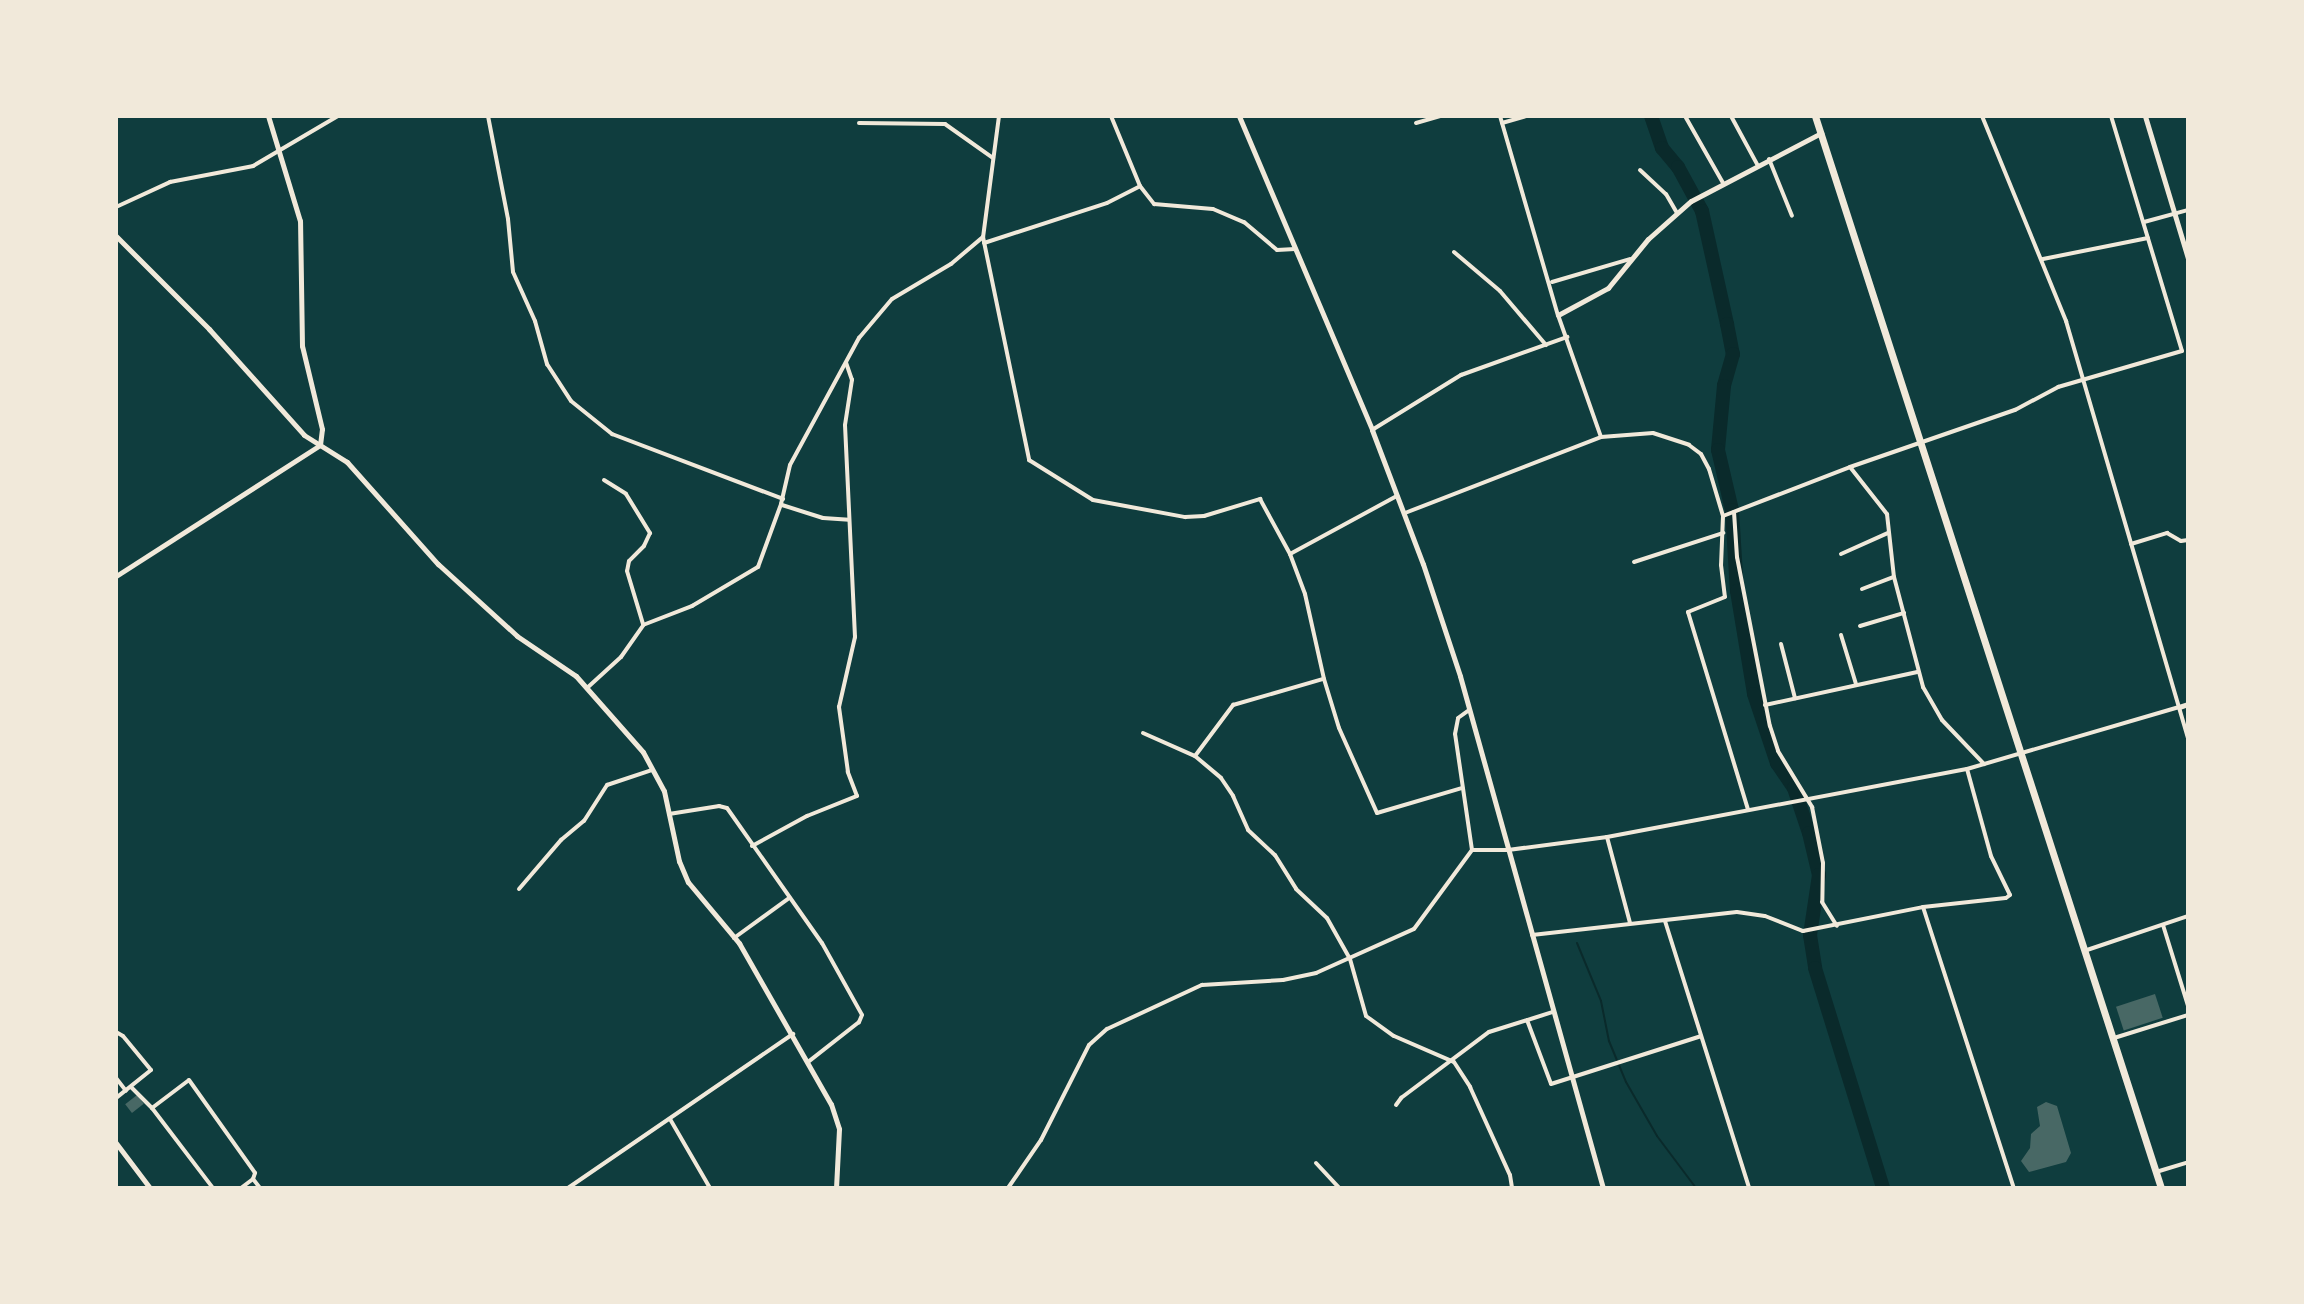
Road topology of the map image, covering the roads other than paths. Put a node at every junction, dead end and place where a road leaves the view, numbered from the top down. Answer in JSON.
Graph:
{"nodes":[{"id":1,"x":268,"y":116,"type":"edge"},
{"id":2,"x":338,"y":116,"type":"edge"},
{"id":3,"x":488,"y":116,"type":"edge"},
{"id":4,"x":999,"y":116,"type":"edge"},
{"id":5,"x":1111,"y":116,"type":"edge"},
{"id":6,"x":1239,"y":116,"type":"edge"},
{"id":7,"x":1441,"y":116,"type":"edge"},
{"id":8,"x":1500,"y":116,"type":"edge"},
{"id":9,"x":1526,"y":116,"type":"edge"},
{"id":10,"x":1685,"y":116,"type":"edge"},
{"id":11,"x":1731,"y":116,"type":"edge"},
{"id":12,"x":1815,"y":116,"type":"edge"},
{"id":13,"x":1982,"y":116,"type":"edge"},
{"id":14,"x":2111,"y":116,"type":"edge"},
{"id":15,"x":2145,"y":116,"type":"edge"},
{"id":16,"x":859,"y":123,"type":"dead end"},
{"id":17,"x":1416,"y":123,"type":"dead end"},
{"id":18,"x":1502,"y":123,"type":"junction"},
{"id":19,"x":1821,"y":133,"type":"junction"},
{"id":20,"x":278,"y":151,"type":"junction"},
{"id":21,"x":993,"y":158,"type":"junction"},
{"id":22,"x":1769,"y":159,"type":"junction"},
{"id":23,"x":1758,"y":166,"type":"junction"},
{"id":24,"x":1640,"y":170,"type":"dead end"},
{"id":25,"x":1723,"y":183,"type":"junction"},
{"id":26,"x":1140,"y":186,"type":"junction"},
{"id":27,"x":116,"y":207,"type":"edge"},
{"id":28,"x":2188,"y":210,"type":"edge"},
{"id":29,"x":1677,"y":213,"type":"junction"},
{"id":30,"x":2175,"y":214,"type":"junction"},
{"id":31,"x":1792,"y":216,"type":"dead end"},
{"id":32,"x":2143,"y":222,"type":"junction"},
{"id":33,"x":116,"y":236,"type":"edge"},
{"id":34,"x":2148,"y":238,"type":"junction"},
{"id":35,"x":984,"y":240,"type":"junction"},
{"id":36,"x":1295,"y":249,"type":"junction"},
{"id":37,"x":1454,"y":252,"type":"dead end"},
{"id":38,"x":1635,"y":258,"type":"junction"},
{"id":39,"x":2188,"y":258,"type":"edge"},
{"id":40,"x":2043,"y":259,"type":"junction"},
{"id":41,"x":1552,"y":282,"type":"junction"},
{"id":42,"x":1558,"y":315,"type":"junction"},
{"id":43,"x":2188,"y":335,"type":"edge"},
{"id":44,"x":1567,"y":337,"type":"junction"},
{"id":45,"x":2180,"y":337,"type":"junction"},
{"id":46,"x":1546,"y":345,"type":"junction"},
{"id":47,"x":846,"y":363,"type":"junction"},
{"id":48,"x":2083,"y":379,"type":"junction"},
{"id":49,"x":1372,"y":430,"type":"junction"},
{"id":50,"x":1601,"y":437,"type":"junction"},
{"id":51,"x":1921,"y":443,"type":"junction"},
{"id":52,"x":320,"y":445,"type":"junction"},
{"id":53,"x":1850,"y":467,"type":"junction"},
{"id":54,"x":604,"y":480,"type":"dead end"},
{"id":55,"x":1398,"y":496,"type":"junction"},
{"id":56,"x":782,"y":502,"type":"junction"},
{"id":57,"x":1734,"y":512,"type":"junction"},
{"id":58,"x":1405,"y":513,"type":"junction"},
{"id":59,"x":1723,"y":516,"type":"junction"},
{"id":60,"x":849,"y":520,"type":"junction"},
{"id":61,"x":1724,"y":533,"type":"junction"},
{"id":62,"x":1888,"y":533,"type":"junction"},
{"id":63,"x":2188,"y":540,"type":"edge"},
{"id":64,"x":2131,"y":544,"type":"junction"},
{"id":65,"x":1290,"y":554,"type":"junction"},
{"id":66,"x":1841,"y":554,"type":"dead end"},
{"id":67,"x":1634,"y":562,"type":"dead end"},
{"id":68,"x":116,"y":576,"type":"edge"},
{"id":69,"x":1894,"y":577,"type":"junction"},
{"id":70,"x":1862,"y":589,"type":"dead end"},
{"id":71,"x":1904,"y":613,"type":"junction"},
{"id":72,"x":643,"y":625,"type":"junction"},
{"id":73,"x":1860,"y":626,"type":"dead end"},
{"id":74,"x":1841,"y":635,"type":"dead end"},
{"id":75,"x":1781,"y":644,"type":"dead end"},
{"id":76,"x":1918,"y":672,"type":"junction"},
{"id":77,"x":1324,"y":679,"type":"junction"},
{"id":78,"x":1856,"y":684,"type":"junction"},
{"id":79,"x":587,"y":688,"type":"junction"},
{"id":80,"x":1795,"y":698,"type":"junction"},
{"id":81,"x":2188,"y":704,"type":"edge"},
{"id":82,"x":1765,"y":705,"type":"junction"},
{"id":83,"x":2179,"y":707,"type":"junction"},
{"id":84,"x":1469,"y":710,"type":"junction"},
{"id":85,"x":1143,"y":733,"type":"dead end"},
{"id":86,"x":2188,"y":739,"type":"edge"},
{"id":87,"x":2022,"y":753,"type":"junction"},
{"id":88,"x":1195,"y":756,"type":"junction"},
{"id":89,"x":1984,"y":764,"type":"junction"},
{"id":90,"x":655,"y":769,"type":"junction"},
{"id":91,"x":1967,"y":769,"type":"junction"},
{"id":92,"x":1462,"y":788,"type":"junction"},
{"id":93,"x":1809,"y":799,"type":"junction"},
{"id":94,"x":1748,"y":809,"type":"junction"},
{"id":95,"x":669,"y":814,"type":"junction"},
{"id":96,"x":1607,"y":837,"type":"junction"},
{"id":97,"x":752,"y":846,"type":"junction"},
{"id":98,"x":1472,"y":850,"type":"junction"},
{"id":99,"x":1508,"y":850,"type":"junction"},
{"id":100,"x":519,"y":889,"type":"dead end"},
{"id":101,"x":789,"y":898,"type":"junction"},
{"id":102,"x":1923,"y":907,"type":"junction"},
{"id":103,"x":2188,"y":916,"type":"edge"},
{"id":104,"x":1665,"y":921,"type":"junction"},
{"id":105,"x":1630,"y":923,"type":"junction"},
{"id":106,"x":2163,"y":925,"type":"junction"},
{"id":107,"x":1837,"y":926,"type":"junction"},
{"id":108,"x":1532,"y":935,"type":"junction"},
{"id":109,"x":734,"y":938,"type":"junction"},
{"id":110,"x":2087,"y":950,"type":"junction"},
{"id":111,"x":1350,"y":959,"type":"junction"},
{"id":112,"x":2188,"y":1006,"type":"edge"},
{"id":113,"x":1553,"y":1012,"type":"junction"},
{"id":114,"x":2188,"y":1015,"type":"edge"},
{"id":115,"x":1527,"y":1020,"type":"junction"},
{"id":116,"x":116,"y":1032,"type":"edge"},
{"id":117,"x":793,"y":1034,"type":"junction"},
{"id":118,"x":1701,"y":1036,"type":"junction"},
{"id":119,"x":2113,"y":1038,"type":"junction"},
{"id":120,"x":808,"y":1062,"type":"junction"},
{"id":121,"x":1454,"y":1062,"type":"junction"},
{"id":122,"x":116,"y":1078,"type":"edge"},
{"id":123,"x":1572,"y":1078,"type":"junction"},
{"id":124,"x":131,"y":1087,"type":"junction"},
{"id":125,"x":126,"y":1091,"type":"junction"},
{"id":126,"x":116,"y":1098,"type":"edge"},
{"id":127,"x":1396,"y":1105,"type":"dead end"},
{"id":128,"x":152,"y":1108,"type":"junction"},
{"id":129,"x":670,"y":1119,"type":"junction"},
{"id":130,"x":116,"y":1143,"type":"edge"},
{"id":131,"x":2188,"y":1162,"type":"edge"},
{"id":132,"x":1316,"y":1163,"type":"dead end"},
{"id":133,"x":2156,"y":1172,"type":"junction"},
{"id":134,"x":253,"y":1179,"type":"junction"},
{"id":135,"x":150,"y":1188,"type":"edge"},
{"id":136,"x":213,"y":1188,"type":"edge"},
{"id":137,"x":241,"y":1188,"type":"edge"},
{"id":138,"x":260,"y":1188,"type":"edge"},
{"id":139,"x":568,"y":1188,"type":"edge"},
{"id":140,"x":710,"y":1188,"type":"edge"},
{"id":141,"x":836,"y":1188,"type":"edge"},
{"id":142,"x":1008,"y":1188,"type":"edge"},
{"id":143,"x":1339,"y":1188,"type":"edge"},
{"id":144,"x":1512,"y":1188,"type":"edge"},
{"id":145,"x":1603,"y":1188,"type":"edge"},
{"id":146,"x":1749,"y":1188,"type":"edge"},
{"id":147,"x":2014,"y":1188,"type":"edge"},
{"id":148,"x":2161,"y":1188,"type":"edge"}],
"edges":[{"from":1,"to":20,"type":"street"},
{"from":2,"to":20,"type":"street"},
{"from":3,"to":56,"type":"street"},
{"from":4,"to":21,"type":"street"},
{"from":5,"to":26,"type":"street"},
{"from":6,"to":36,"type":"street"},
{"from":7,"to":17,"type":"street"},
{"from":8,"to":18,"type":"street"},
{"from":9,"to":18,"type":"street"},
{"from":10,"to":25,"type":"street"},
{"from":11,"to":23,"type":"street"},
{"from":12,"to":19,"type":"main road"},
{"from":13,"to":40,"type":"street"},
{"from":14,"to":32,"type":"street"},
{"from":15,"to":30,"type":"street"},
{"from":16,"to":21,"type":"street"},
{"from":18,"to":41,"type":"street"},
{"from":19,"to":22,"type":"street"},
{"from":19,"to":51,"type":"main road"},
{"from":20,"to":27,"type":"street"},
{"from":20,"to":52,"type":"street"},
{"from":21,"to":35,"type":"street"},
{"from":22,"to":23,"type":"street"},
{"from":22,"to":31,"type":"street"},
{"from":23,"to":25,"type":"street"},
{"from":24,"to":29,"type":"street"},
{"from":25,"to":29,"type":"street"},
{"from":26,"to":35,"type":"street"},
{"from":26,"to":36,"type":"street"},
{"from":28,"to":30,"type":"street"},
{"from":29,"to":38,"type":"street"},
{"from":30,"to":32,"type":"street"},
{"from":30,"to":39,"type":"street"},
{"from":32,"to":34,"type":"street"},
{"from":33,"to":52,"type":"street"},
{"from":34,"to":40,"type":"street"},
{"from":34,"to":45,"type":"street"},
{"from":35,"to":47,"type":"street"},
{"from":35,"to":65,"type":"street"},
{"from":36,"to":49,"type":"street"},
{"from":37,"to":46,"type":"street"},
{"from":38,"to":41,"type":"street"},
{"from":38,"to":42,"type":"street"},
{"from":40,"to":48,"type":"street"},
{"from":41,"to":42,"type":"street"},
{"from":42,"to":44,"type":"street"},
{"from":43,"to":45,"type":"street"},
{"from":44,"to":46,"type":"street"},
{"from":44,"to":50,"type":"street"},
{"from":45,"to":48,"type":"street"},
{"from":46,"to":49,"type":"street"},
{"from":47,"to":56,"type":"street"},
{"from":47,"to":60,"type":"street"},
{"from":48,"to":51,"type":"street"},
{"from":48,"to":64,"type":"street"},
{"from":49,"to":55,"type":"street"},
{"from":50,"to":58,"type":"street"},
{"from":50,"to":59,"type":"street"},
{"from":51,"to":53,"type":"street"},
{"from":51,"to":87,"type":"main road"},
{"from":52,"to":68,"type":"street"},
{"from":52,"to":79,"type":"street"},
{"from":53,"to":57,"type":"street"},
{"from":53,"to":62,"type":"street"},
{"from":54,"to":72,"type":"street"},
{"from":55,"to":58,"type":"street"},
{"from":55,"to":65,"type":"street"},
{"from":56,"to":60,"type":"street"},
{"from":56,"to":72,"type":"street"},
{"from":57,"to":59,"type":"street"},
{"from":57,"to":82,"type":"street"},
{"from":58,"to":84,"type":"street"},
{"from":59,"to":61,"type":"street"},
{"from":60,"to":97,"type":"street"},
{"from":61,"to":67,"type":"street"},
{"from":61,"to":94,"type":"street"},
{"from":62,"to":66,"type":"street"},
{"from":62,"to":69,"type":"street"},
{"from":63,"to":64,"type":"street"},
{"from":64,"to":83,"type":"street"},
{"from":65,"to":77,"type":"street"},
{"from":69,"to":70,"type":"street"},
{"from":69,"to":71,"type":"street"},
{"from":71,"to":73,"type":"street"},
{"from":71,"to":76,"type":"street"},
{"from":72,"to":79,"type":"street"},
{"from":74,"to":78,"type":"street"},
{"from":75,"to":80,"type":"street"},
{"from":76,"to":78,"type":"street"},
{"from":76,"to":89,"type":"street"},
{"from":77,"to":88,"type":"street"},
{"from":77,"to":92,"type":"street"},
{"from":78,"to":80,"type":"street"},
{"from":79,"to":90,"type":"street"},
{"from":80,"to":82,"type":"street"},
{"from":81,"to":83,"type":"street"},
{"from":82,"to":93,"type":"street"},
{"from":83,"to":86,"type":"street"},
{"from":83,"to":87,"type":"street"},
{"from":84,"to":92,"type":"street"},
{"from":84,"to":99,"type":"street"},
{"from":85,"to":88,"type":"street"},
{"from":87,"to":89,"type":"street"},
{"from":87,"to":110,"type":"main road"},
{"from":88,"to":111,"type":"street"},
{"from":89,"to":91,"type":"street"},
{"from":90,"to":95,"type":"street"},
{"from":90,"to":100,"type":"street"},
{"from":91,"to":93,"type":"street"},
{"from":91,"to":102,"type":"street"},
{"from":92,"to":98,"type":"street"},
{"from":93,"to":94,"type":"street"},
{"from":93,"to":107,"type":"street"},
{"from":94,"to":96,"type":"street"},
{"from":95,"to":97,"type":"street"},
{"from":95,"to":109,"type":"street"},
{"from":96,"to":99,"type":"street"},
{"from":96,"to":105,"type":"street"},
{"from":97,"to":101,"type":"street"},
{"from":98,"to":99,"type":"street"},
{"from":98,"to":111,"type":"street"},
{"from":99,"to":108,"type":"street"},
{"from":101,"to":109,"type":"street"},
{"from":101,"to":120,"type":"street"},
{"from":102,"to":107,"type":"street"},
{"from":102,"to":147,"type":"street"},
{"from":103,"to":106,"type":"street"},
{"from":104,"to":105,"type":"street"},
{"from":104,"to":107,"type":"street"},
{"from":104,"to":118,"type":"street"},
{"from":105,"to":108,"type":"street"},
{"from":106,"to":110,"type":"street"},
{"from":106,"to":112,"type":"street"},
{"from":108,"to":113,"type":"street"},
{"from":109,"to":117,"type":"street"},
{"from":110,"to":119,"type":"main road"},
{"from":111,"to":121,"type":"street"},
{"from":111,"to":142,"type":"street"},
{"from":113,"to":115,"type":"street"},
{"from":113,"to":123,"type":"street"},
{"from":114,"to":119,"type":"street"},
{"from":115,"to":121,"type":"street"},
{"from":115,"to":123,"type":"street"},
{"from":116,"to":124,"type":"street"},
{"from":117,"to":120,"type":"street"},
{"from":117,"to":129,"type":"street"},
{"from":118,"to":123,"type":"street"},
{"from":118,"to":146,"type":"street"},
{"from":119,"to":133,"type":"main road"},
{"from":120,"to":141,"type":"street"},
{"from":121,"to":127,"type":"street"},
{"from":121,"to":144,"type":"street"},
{"from":122,"to":125,"type":"street"},
{"from":123,"to":145,"type":"street"},
{"from":124,"to":125,"type":"street"},
{"from":124,"to":128,"type":"street"},
{"from":125,"to":126,"type":"street"},
{"from":128,"to":134,"type":"street"},
{"from":128,"to":136,"type":"street"},
{"from":129,"to":139,"type":"street"},
{"from":129,"to":140,"type":"street"},
{"from":130,"to":135,"type":"street"},
{"from":131,"to":133,"type":"street"},
{"from":132,"to":143,"type":"street"},
{"from":133,"to":148,"type":"main road"},
{"from":134,"to":137,"type":"street"},
{"from":134,"to":138,"type":"street"}]}
